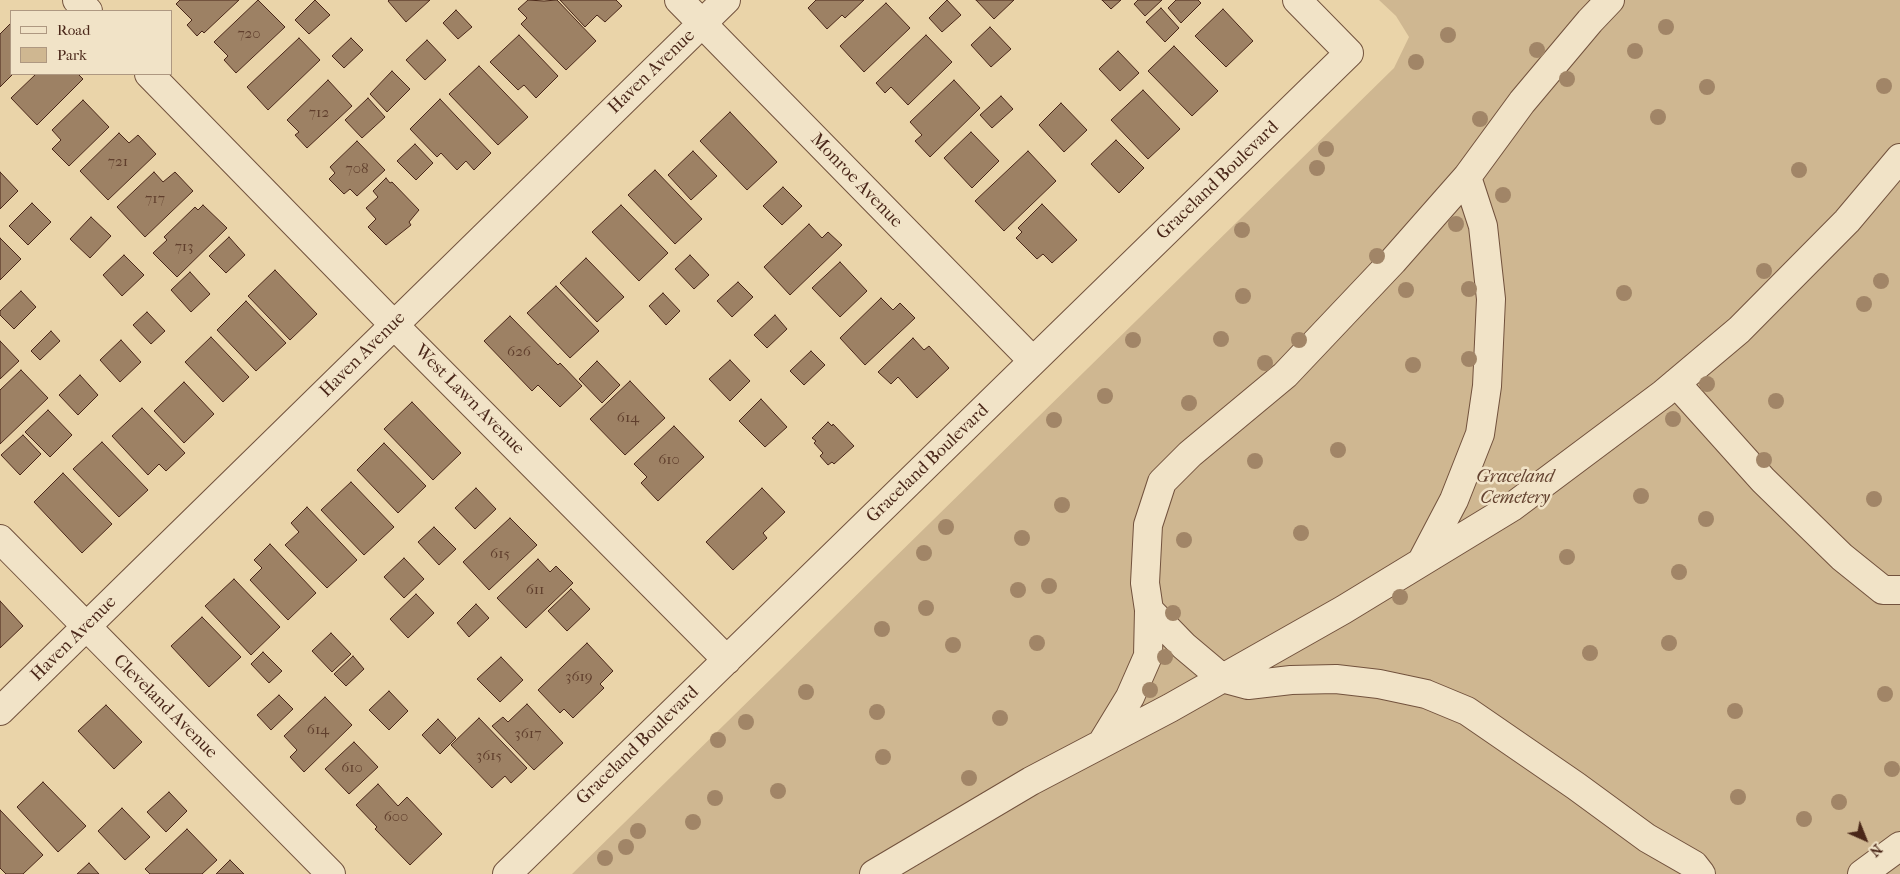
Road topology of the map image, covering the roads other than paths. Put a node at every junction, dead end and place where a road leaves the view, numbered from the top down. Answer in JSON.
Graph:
{"nodes":[{"id":1,"x":77,"y":0,"type":"edge"},
{"id":2,"x":679,"y":0,"type":"edge"},
{"id":3,"x":726,"y":0,"type":"edge"},
{"id":4,"x":1297,"y":0,"type":"edge"},
{"id":5,"x":1610,"y":0,"type":"edge"},
{"id":6,"x":87,"y":10,"type":"edge"},
{"id":7,"x":702,"y":23,"type":"junction"},
{"id":8,"x":150,"y":75,"type":"edge"},
{"id":9,"x":1900,"y":158,"type":"edge"},
{"id":10,"x":1467,"y":177,"type":"junction"},
{"id":11,"x":394,"y":325,"type":"junction"},
{"id":12,"x":1033,"y":361,"type":"junction"},
{"id":13,"x":1676,"y":383,"type":"junction"},
{"id":14,"x":0,"y":539,"type":"edge"},
{"id":15,"x":1422,"y":561,"type":"junction"},
{"id":16,"x":1894,"y":597,"type":"edge"},
{"id":17,"x":1150,"y":610,"type":"junction"},
{"id":18,"x":86,"y":627,"type":"junction"},
{"id":19,"x":727,"y":660,"type":"junction"},
{"id":20,"x":1222,"y":678,"type":"junction"},
{"id":21,"x":0,"y":711,"type":"edge"},
{"id":22,"x":1102,"y":743,"type":"junction"},
{"id":23,"x":1900,"y":846,"type":"edge"},
{"id":24,"x":331,"y":874,"type":"edge"},
{"id":25,"x":507,"y":874,"type":"edge"},
{"id":26,"x":874,"y":874,"type":"edge"},
{"id":27,"x":1701,"y":874,"type":"edge"},
{"id":28,"x":1862,"y":874,"type":"edge"}],
"edges":[{"from":1,"to":6,"type":"street"},
{"from":2,"to":7,"type":"street","name":"Monroe Avenue"},
{"from":3,"to":7,"type":"street","name":"Haven Avenue"},
{"from":4,"to":12,"type":"street","name":"Graceland Boulevard"},
{"from":5,"to":10,"type":"street"},
{"from":7,"to":11,"type":"street","name":"Haven Avenue"},
{"from":7,"to":12,"type":"street","name":"Monroe Avenue"},
{"from":8,"to":11,"type":"street","name":"West Lawn Avenue"},
{"from":9,"to":13,"type":"street"},
{"from":10,"to":15,"type":"street"},
{"from":10,"to":17,"type":"street"},
{"from":11,"to":18,"type":"street","name":"Haven Avenue"},
{"from":11,"to":19,"type":"street","name":"West Lawn Avenue"},
{"from":12,"to":19,"type":"street","name":"Graceland Boulevard"},
{"from":13,"to":15,"type":"street"},
{"from":13,"to":16,"type":"street"},
{"from":14,"to":18,"type":"street","name":"Cleveland Avenue"},
{"from":15,"to":20,"type":"street"},
{"from":17,"to":20,"type":"street"},
{"from":17,"to":22,"type":"street"},
{"from":18,"to":21,"type":"street","name":"Haven Avenue"},
{"from":18,"to":24,"type":"street","name":"Cleveland Avenue"},
{"from":19,"to":25,"type":"street","name":"Graceland Boulevard"},
{"from":20,"to":22,"type":"street"},
{"from":20,"to":27,"type":"street"},
{"from":22,"to":26,"type":"street"},
{"from":23,"to":28,"type":"street"}]}
